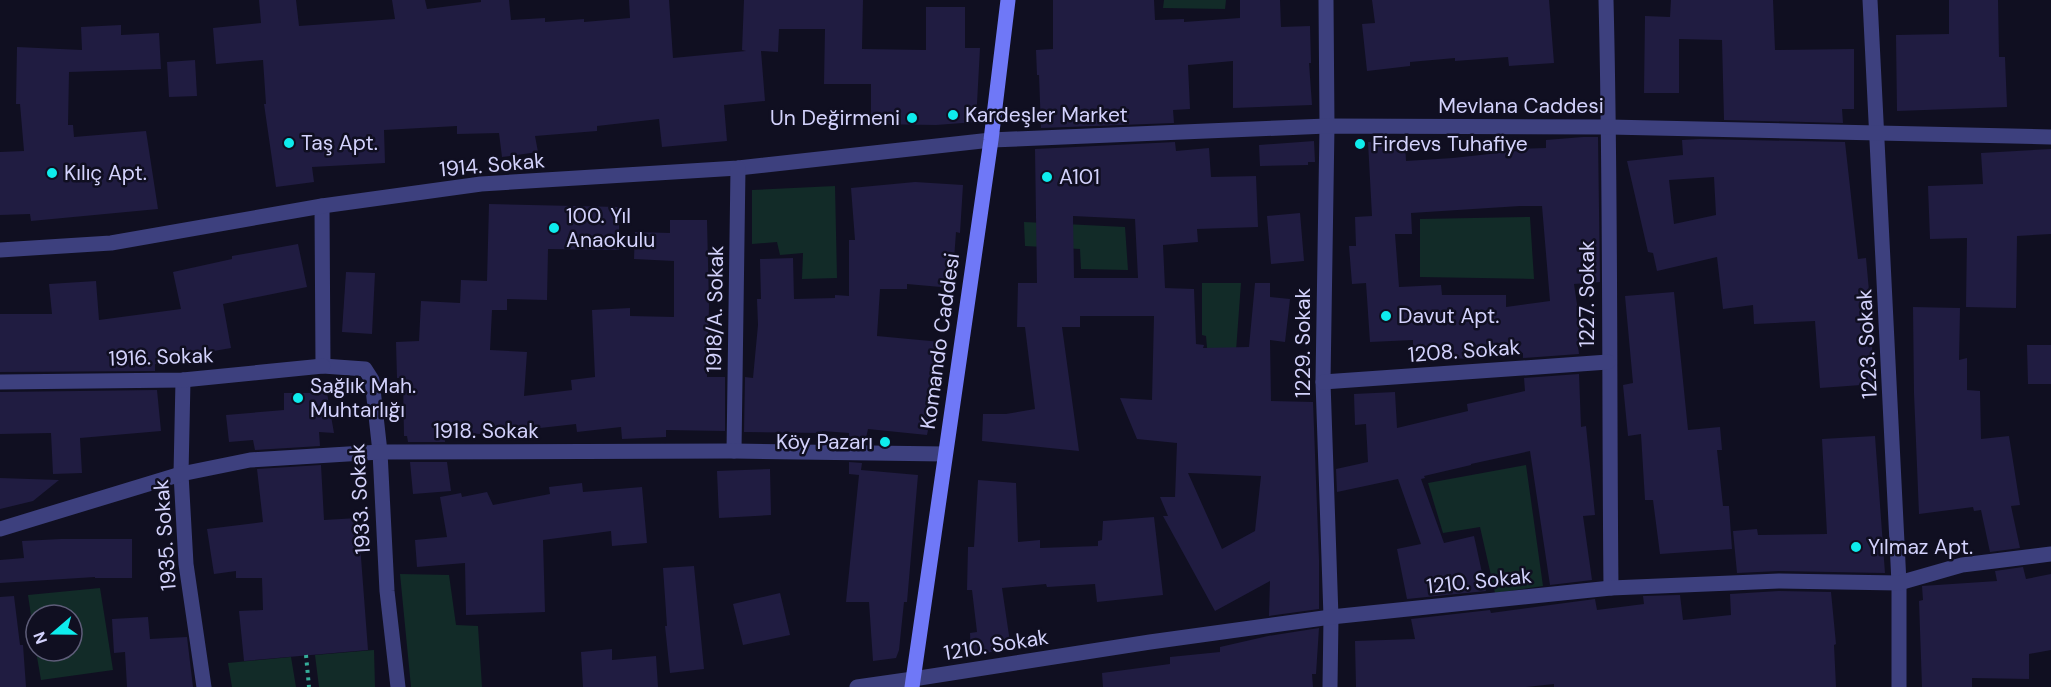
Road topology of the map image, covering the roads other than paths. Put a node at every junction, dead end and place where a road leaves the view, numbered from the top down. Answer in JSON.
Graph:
{"nodes":[{"id":1,"x":1008,"y":0,"type":"edge"},
{"id":2,"x":1326,"y":0,"type":"edge"},
{"id":3,"x":1606,"y":0,"type":"edge"},
{"id":4,"x":1870,"y":0,"type":"edge"},
{"id":5,"x":1327,"y":126,"type":"junction"},
{"id":6,"x":1609,"y":127,"type":"junction"},
{"id":7,"x":1877,"y":133,"type":"junction"},
{"id":8,"x":2051,"y":137,"type":"edge"},
{"id":9,"x":991,"y":140,"type":"junction"},
{"id":10,"x":738,"y":168,"type":"junction"},
{"id":11,"x":322,"y":206,"type":"junction"},
{"id":12,"x":0,"y":250,"type":"edge"},
{"id":13,"x":1608,"y":362,"type":"junction"},
{"id":14,"x":323,"y":366,"type":"junction"},
{"id":15,"x":183,"y":380,"type":"junction"},
{"id":16,"x":0,"y":382,"type":"edge"},
{"id":17,"x":1323,"y":382,"type":"junction"},
{"id":18,"x":734,"y":450,"type":"junction"},
{"id":19,"x":380,"y":452,"type":"junction"},
{"id":20,"x":945,"y":454,"type":"junction"},
{"id":21,"x":181,"y":474,"type":"junction"},
{"id":22,"x":0,"y":529,"type":"edge"},
{"id":23,"x":2051,"y":554,"type":"edge"},
{"id":24,"x":1899,"y":582,"type":"junction"},
{"id":25,"x":1611,"y":588,"type":"junction"},
{"id":26,"x":1331,"y":617,"type":"junction"},
{"id":27,"x":912,"y":683,"type":"edge"},
{"id":28,"x":204,"y":687,"type":"edge"},
{"id":29,"x":398,"y":687,"type":"edge"},
{"id":30,"x":857,"y":687,"type":"edge"},
{"id":31,"x":1330,"y":687,"type":"edge"},
{"id":32,"x":1899,"y":687,"type":"edge"}],
"edges":[{"from":1,"to":9,"type":"main road","name":"Komando Caddesi"},
{"from":2,"to":5,"type":"street","name":"1229. Sokak"},
{"from":3,"to":6,"type":"street","name":"1227. Sokak"},
{"from":4,"to":7,"type":"street","name":"1223. Sokak"},
{"from":5,"to":6,"type":"street","name":"Mevlana Caddesi"},
{"from":5,"to":9,"type":"street","name":"Mevlana Caddesi"},
{"from":5,"to":17,"type":"street","name":"1229. Sokak"},
{"from":6,"to":7,"type":"street","name":"Mevlana Caddesi"},
{"from":6,"to":13,"type":"street","name":"1227. Sokak"},
{"from":7,"to":8,"type":"street","name":"Mevlana Caddesi"},
{"from":7,"to":24,"type":"street","name":"1223. Sokak"},
{"from":9,"to":10,"type":"street","name":"1914. Sokak"},
{"from":9,"to":20,"type":"main road","name":"Komando Caddesi"},
{"from":10,"to":11,"type":"street","name":"1914. Sokak"},
{"from":10,"to":18,"type":"street","name":"1918/A. Sokak"},
{"from":11,"to":12,"type":"street","name":"1914. Sokak"},
{"from":11,"to":14,"type":"street"},
{"from":13,"to":17,"type":"street","name":"1208. Sokak"},
{"from":13,"to":25,"type":"street","name":"1227. Sokak"},
{"from":14,"to":15,"type":"street","name":"1916. Sokak"},
{"from":14,"to":19,"type":"street","name":"1933. Sokak"},
{"from":15,"to":16,"type":"street","name":"1916. Sokak"},
{"from":15,"to":21,"type":"street","name":"1935. Sokak"},
{"from":17,"to":26,"type":"street","name":"1229. Sokak"},
{"from":18,"to":19,"type":"street","name":"1918. Sokak"},
{"from":18,"to":20,"type":"street","name":"1918. Sokak"},
{"from":19,"to":21,"type":"street","name":"1918. Sokak"},
{"from":19,"to":29,"type":"street","name":"1933. Sokak"},
{"from":20,"to":27,"type":"main road","name":"Komando Caddesi"},
{"from":21,"to":22,"type":"street","name":"1918. Sokak"},
{"from":21,"to":28,"type":"street","name":"1935. Sokak"},
{"from":23,"to":24,"type":"street","name":"1210. Sokak"},
{"from":24,"to":25,"type":"street","name":"1210. Sokak"},
{"from":24,"to":32,"type":"street","name":"1223. Sokak"},
{"from":25,"to":26,"type":"street","name":"1210. Sokak"},
{"from":26,"to":27,"type":"street","name":"1210. Sokak"},
{"from":26,"to":31,"type":"street","name":"1229. Sokak"},
{"from":27,"to":30,"type":"street","name":"1210. Sokak"}]}
